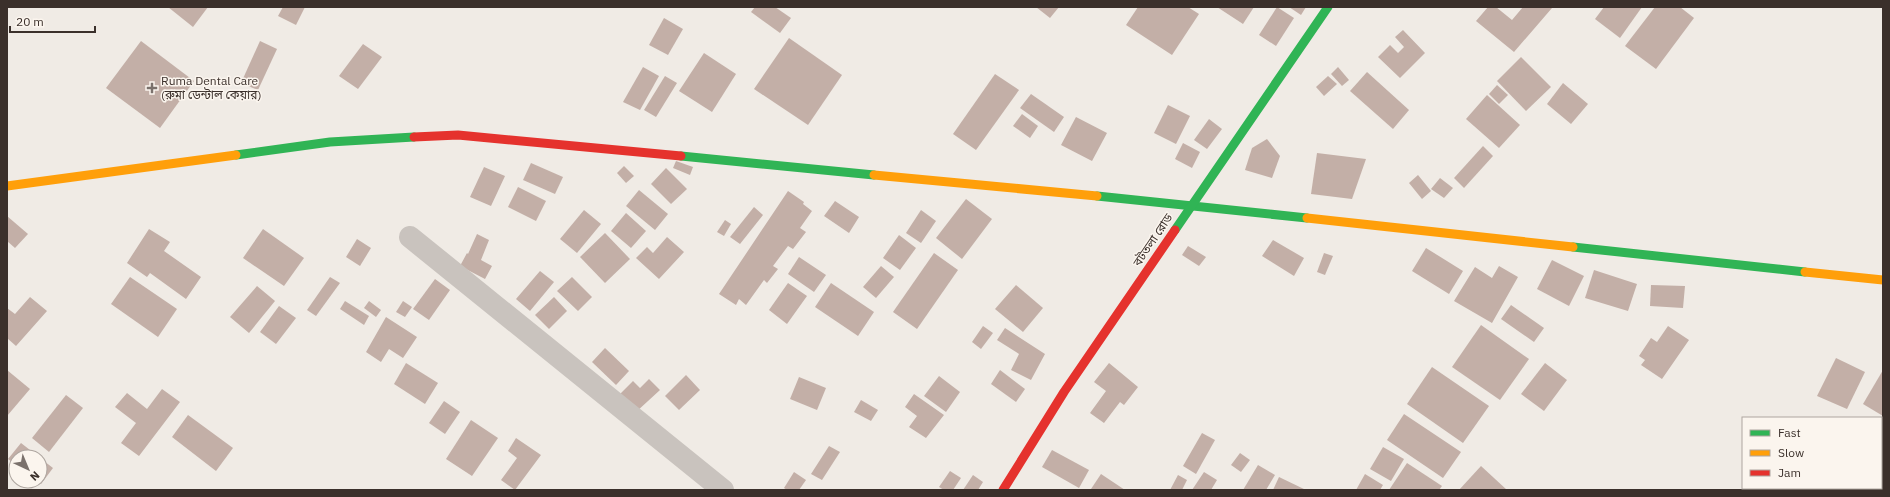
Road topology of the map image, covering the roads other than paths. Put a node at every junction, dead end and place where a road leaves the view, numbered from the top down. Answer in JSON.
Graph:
{"nodes":[{"id":1,"x":1328,"y":7,"type":"edge"},
{"id":2,"x":7,"y":186,"type":"edge"},
{"id":3,"x":1191,"y":206,"type":"junction"},
{"id":4,"x":410,"y":237,"type":"dead end"},
{"id":5,"x":1883,"y":280,"type":"edge"},
{"id":6,"x":723,"y":490,"type":"edge"},
{"id":7,"x":1004,"y":490,"type":"edge"}],
"edges":[{"from":1,"to":3,"type":"main road","name":"বটতলা রোড"},
{"from":2,"to":3,"type":"main road"},
{"from":3,"to":5,"type":"main road"},
{"from":3,"to":7,"type":"main road","name":"বটতলা রোড"},
{"from":4,"to":6,"type":"street"}]}
